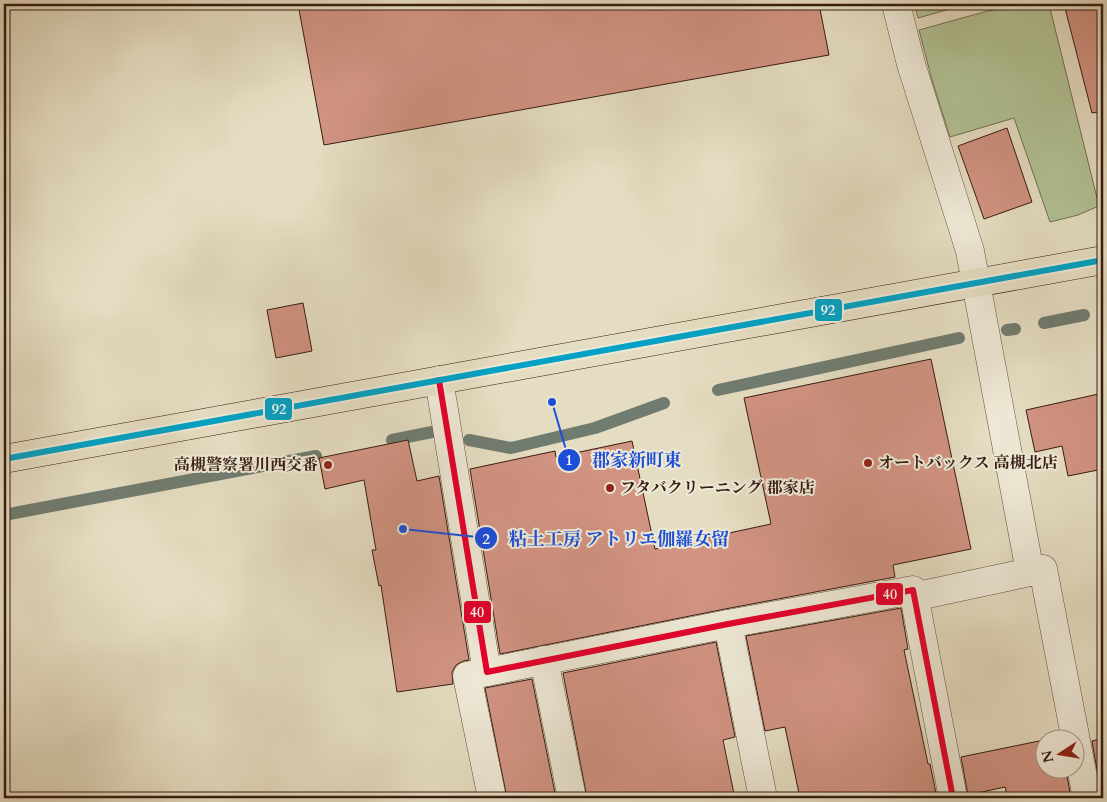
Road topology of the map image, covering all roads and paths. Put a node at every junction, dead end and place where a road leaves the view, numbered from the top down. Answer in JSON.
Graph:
{"nodes":[{"id":1,"x":896,"y":4,"type":"edge"},
{"id":2,"x":1103,"y":260,"type":"edge"},
{"id":3,"x":976,"y":283,"type":"junction"},
{"id":4,"x":439,"y":380,"type":"junction"},
{"id":5,"x":4,"y":459,"type":"edge"},
{"id":6,"x":1030,"y":572,"type":"junction"},
{"id":7,"x":913,"y":597,"type":"junction"},
{"id":8,"x":728,"y":624,"type":"junction"},
{"id":9,"x":544,"y":660,"type":"junction"},
{"id":10,"x":487,"y":672,"type":"junction"},
{"id":11,"x":492,"y":798,"type":"edge"},
{"id":12,"x":572,"y":798,"type":"edge"},
{"id":13,"x":763,"y":798,"type":"edge"},
{"id":14,"x":953,"y":798,"type":"edge"},
{"id":15,"x":1087,"y":798,"type":"edge"}],
"edges":[{"from":1,"to":3,"type":"street"},
{"from":2,"to":3,"type":"main road"},
{"from":3,"to":4,"type":"main road"},
{"from":3,"to":6,"type":"street"},
{"from":4,"to":5,"type":"main road"},
{"from":4,"to":10,"type":"street"},
{"from":6,"to":7,"type":"street"},
{"from":6,"to":15,"type":"street"},
{"from":7,"to":8,"type":"street"},
{"from":7,"to":14,"type":"street"},
{"from":8,"to":9,"type":"street"},
{"from":8,"to":13,"type":"street"},
{"from":9,"to":10,"type":"street"},
{"from":9,"to":12,"type":"street"},
{"from":10,"to":11,"type":"street"}]}
